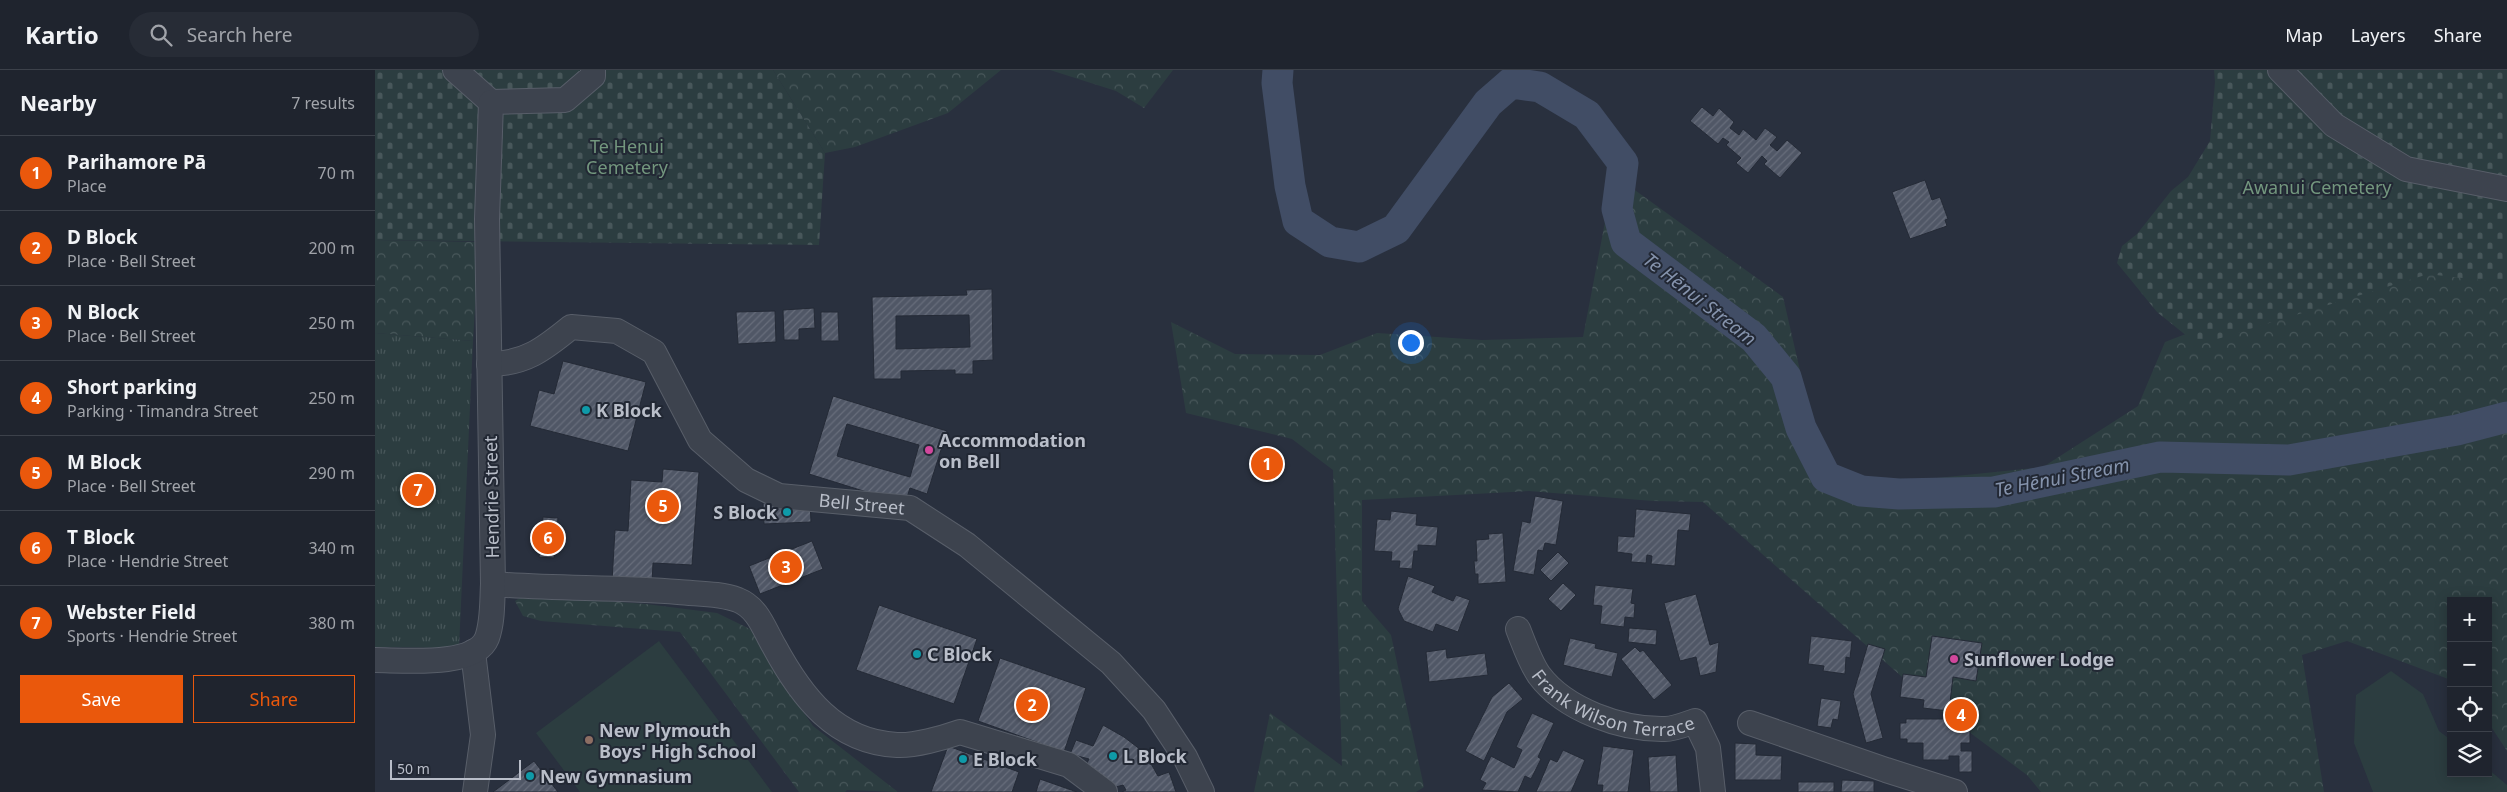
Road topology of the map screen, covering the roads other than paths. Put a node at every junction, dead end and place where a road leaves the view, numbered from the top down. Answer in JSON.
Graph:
{"nodes":[{"id":1,"x":455,"y":70,"type":"edge"},
{"id":2,"x":593,"y":70,"type":"edge"},
{"id":3,"x":2280,"y":70,"type":"edge"},
{"id":4,"x":491,"y":102,"type":"junction"},
{"id":5,"x":2507,"y":189,"type":"edge"},
{"id":6,"x":489,"y":364,"type":"junction"},
{"id":7,"x":493,"y":584,"type":"junction"},
{"id":8,"x":1518,"y":629,"type":"dead end"},
{"id":9,"x":473,"y":652,"type":"junction"},
{"id":10,"x":375,"y":660,"type":"edge"},
{"id":11,"x":1750,"y":723,"type":"dead end"},
{"id":12,"x":475,"y":792,"type":"edge"},
{"id":13,"x":1105,"y":792,"type":"edge"},
{"id":14,"x":1202,"y":792,"type":"edge"},
{"id":15,"x":1713,"y":792,"type":"edge"},
{"id":16,"x":1955,"y":792,"type":"edge"}],
"edges":[{"from":1,"to":4,"type":"street"},
{"from":2,"to":4,"type":"street"},
{"from":3,"to":5,"type":"street"},
{"from":4,"to":6,"type":"street","name":"Hendrie Street"},
{"from":6,"to":7,"type":"street","name":"Hendrie Street"},
{"from":6,"to":14,"type":"street","name":"Bell Street"},
{"from":7,"to":9,"type":"street","name":"Hendrie Street"},
{"from":7,"to":13,"type":"street"},
{"from":8,"to":15,"type":"street","name":"Frank Wilson Terrace"},
{"from":9,"to":10,"type":"street"},
{"from":9,"to":12,"type":"street"},
{"from":11,"to":16,"type":"street"}]}
